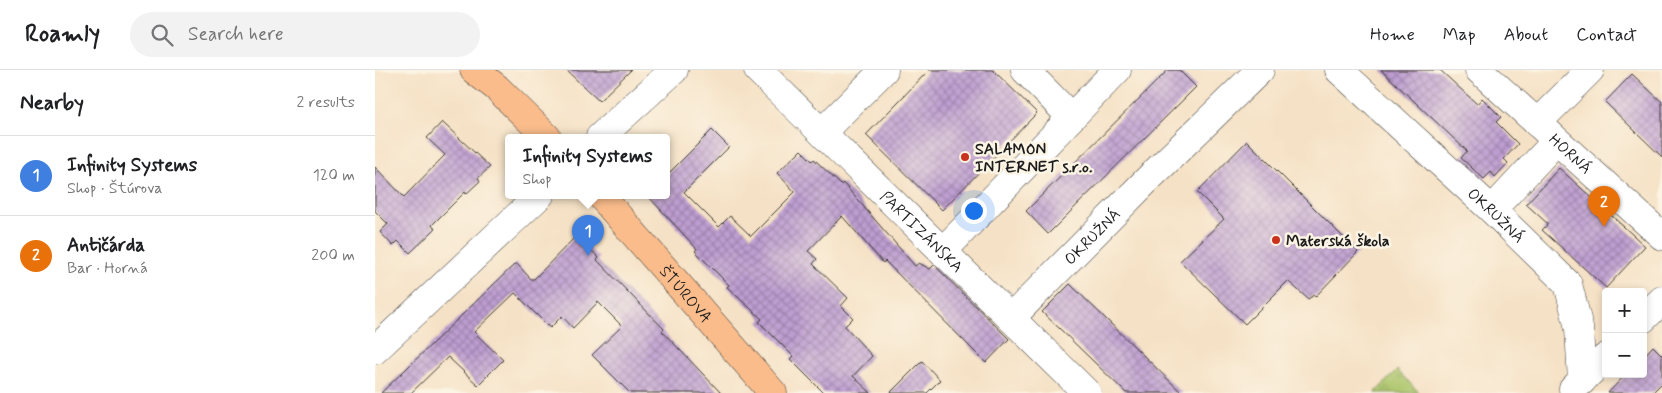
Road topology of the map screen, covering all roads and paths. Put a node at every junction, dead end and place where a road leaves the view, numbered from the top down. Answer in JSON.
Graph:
{"nodes":[{"id":1,"x":474,"y":70,"type":"edge"},
{"id":2,"x":674,"y":70,"type":"edge"},
{"id":3,"x":758,"y":70,"type":"edge"},
{"id":4,"x":884,"y":70,"type":"edge"},
{"id":5,"x":1025,"y":70,"type":"edge"},
{"id":6,"x":1117,"y":70,"type":"edge"},
{"id":7,"x":1259,"y":70,"type":"edge"},
{"id":8,"x":1339,"y":70,"type":"edge"},
{"id":9,"x":1479,"y":70,"type":"edge"},
{"id":10,"x":1590,"y":70,"type":"edge"},
{"id":11,"x":1071,"y":117,"type":"junction"},
{"id":12,"x":821,"y":132,"type":"junction"},
{"id":13,"x":1547,"y":132,"type":"junction"},
{"id":14,"x":544,"y":134,"type":"edge"},
{"id":15,"x":603,"y":134,"type":"edge"},
{"id":16,"x":536,"y":199,"type":"edge"},
{"id":17,"x":603,"y":199,"type":"edge"},
{"id":18,"x":1492,"y":210,"type":"junction"},
{"id":19,"x":1662,"y":236,"type":"edge"},
{"id":20,"x":942,"y":252,"type":"junction"},
{"id":21,"x":1662,"y":300,"type":"edge"},
{"id":22,"x":1647,"y":315,"type":"edge"},
{"id":23,"x":1011,"y":318,"type":"junction"},
{"id":24,"x":375,"y":350,"type":"edge"},
{"id":25,"x":1602,"y":361,"type":"edge"},
{"id":26,"x":1576,"y":387,"type":"edge"},
{"id":27,"x":773,"y":393,"type":"edge"},
{"id":28,"x":1087,"y":393,"type":"edge"}],
"edges":[{"from":1,"to":14,"type":"main road"},
{"from":2,"to":15,"type":"street"},
{"from":3,"to":12,"type":"street","name":"PARTIZÁNSKA"},
{"from":4,"to":12,"type":"street"},
{"from":5,"to":11,"type":"street"},
{"from":6,"to":11,"type":"street"},
{"from":7,"to":23,"type":"street","name":"OKRUŽNÁ"},
{"from":8,"to":18,"type":"street","name":"OKRUŽNÁ"},
{"from":9,"to":13,"type":"street","name":"HORNÁ"},
{"from":10,"to":13,"type":"street"},
{"from":11,"to":20,"type":"street"},
{"from":12,"to":20,"type":"street","name":"PARTIZÁNSKA"},
{"from":13,"to":18,"type":"street"},
{"from":13,"to":19,"type":"street","name":"HORNÁ"},
{"from":16,"to":24,"type":"street"},
{"from":17,"to":27,"type":"main road","name":"ŠTÚROVA"},
{"from":18,"to":26,"type":"street","name":"OKRUŽNÁ"},
{"from":20,"to":23,"type":"street","name":"PARTIZÁNSKA"},
{"from":21,"to":22,"type":"street"},
{"from":23,"to":28,"type":"street","name":"PARTIZÁNSKA"},
{"from":25,"to":26,"type":"street"}]}
